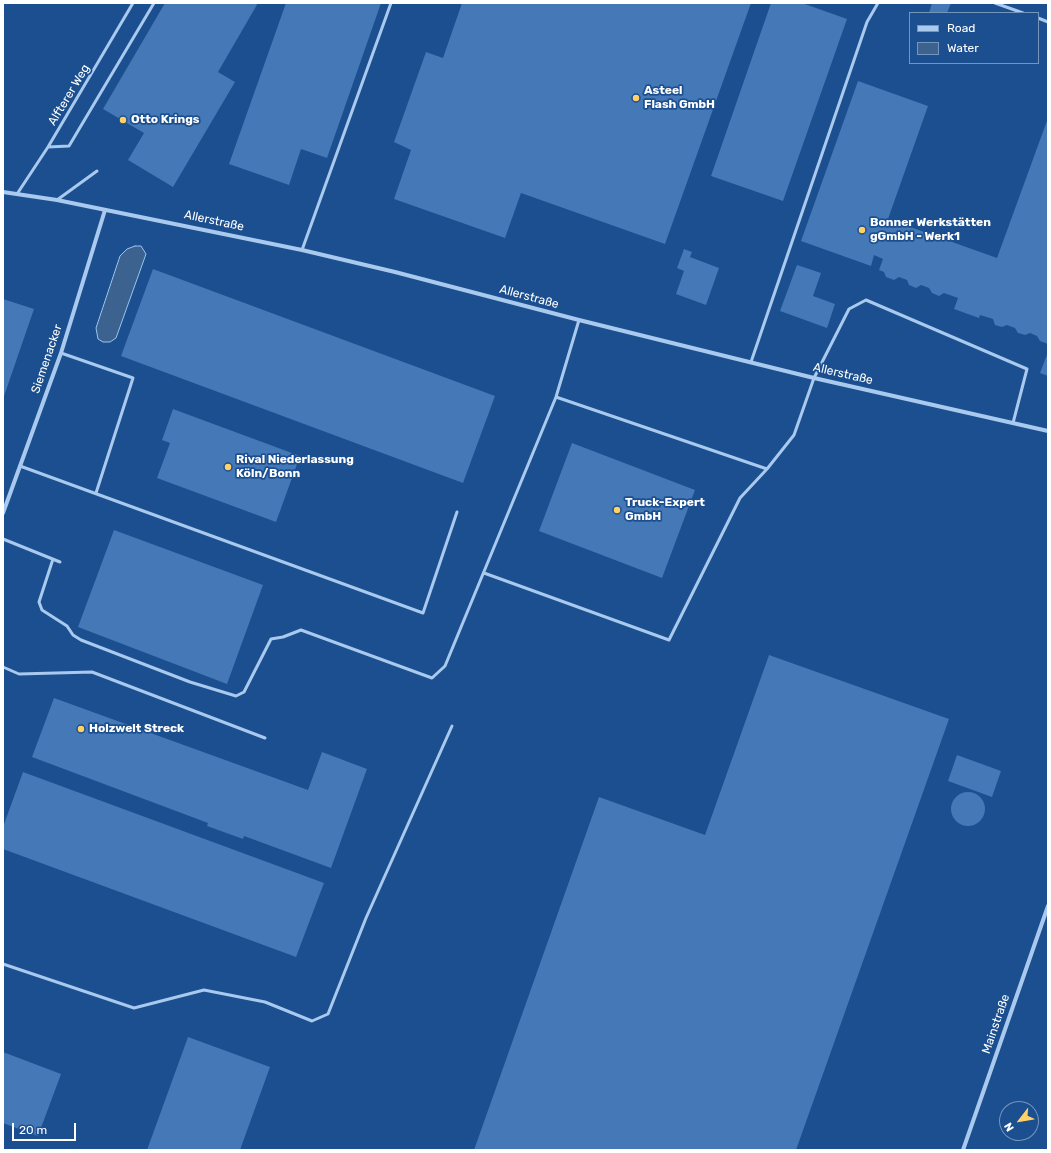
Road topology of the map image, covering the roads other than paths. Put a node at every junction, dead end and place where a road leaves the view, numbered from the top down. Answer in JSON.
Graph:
{"nodes":[{"id":1,"x":133,"y":3,"type":"edge"},
{"id":2,"x":154,"y":3,"type":"edge"},
{"id":3,"x":391,"y":3,"type":"edge"},
{"id":4,"x":878,"y":3,"type":"edge"},
{"id":5,"x":996,"y":3,"type":"edge"},
{"id":6,"x":1020,"y":12,"type":"edge"},
{"id":7,"x":48,"y":147,"type":"junction"},
{"id":8,"x":97,"y":171,"type":"dead end"},
{"id":9,"x":3,"y":192,"type":"edge"},
{"id":10,"x":18,"y":194,"type":"junction"},
{"id":11,"x":57,"y":200,"type":"junction"},
{"id":12,"x":105,"y":210,"type":"junction"},
{"id":13,"x":302,"y":250,"type":"junction"},
{"id":14,"x":579,"y":320,"type":"junction"},
{"id":15,"x":61,"y":353,"type":"junction"},
{"id":16,"x":751,"y":362,"type":"junction"},
{"id":17,"x":814,"y":378,"type":"junction"},
{"id":18,"x":556,"y":397,"type":"junction"},
{"id":19,"x":1013,"y":424,"type":"junction"},
{"id":20,"x":1048,"y":431,"type":"edge"},
{"id":21,"x":20,"y":466,"type":"junction"},
{"id":22,"x":767,"y":469,"type":"junction"},
{"id":23,"x":96,"y":493,"type":"junction"},
{"id":24,"x":457,"y":512,"type":"dead end"},
{"id":25,"x":3,"y":513,"type":"edge"},
{"id":26,"x":3,"y":539,"type":"edge"},
{"id":27,"x":53,"y":560,"type":"junction"},
{"id":28,"x":60,"y":562,"type":"dead end"},
{"id":29,"x":484,"y":572,"type":"junction"},
{"id":30,"x":3,"y":667,"type":"edge"},
{"id":31,"x":452,"y":726,"type":"dead end"},
{"id":32,"x":265,"y":738,"type":"dead end"},
{"id":33,"x":1048,"y":906,"type":"edge"},
{"id":34,"x":3,"y":964,"type":"edge"},
{"id":35,"x":963,"y":1150,"type":"edge"}],
"edges":[{"from":1,"to":7,"type":"lane","name":"Alfterer Weg"},
{"from":2,"to":7,"type":"lane"},
{"from":3,"to":13,"type":"lane"},
{"from":4,"to":16,"type":"lane"},
{"from":5,"to":6,"type":"lane"},
{"from":7,"to":10,"type":"lane","name":"Alfterer Weg"},
{"from":8,"to":11,"type":"lane"},
{"from":9,"to":10,"type":"street","name":"Allerstraße"},
{"from":10,"to":11,"type":"street","name":"Allerstraße"},
{"from":11,"to":12,"type":"street","name":"Allerstraße"},
{"from":12,"to":13,"type":"street","name":"Allerstraße"},
{"from":12,"to":15,"type":"street","name":"Siemenacker"},
{"from":13,"to":14,"type":"street","name":"Allerstraße"},
{"from":14,"to":16,"type":"street","name":"Allerstraße"},
{"from":14,"to":18,"type":"lane"},
{"from":15,"to":21,"type":"street","name":"Siemenacker"},
{"from":15,"to":23,"type":"lane"},
{"from":16,"to":17,"type":"street","name":"Allerstraße"},
{"from":17,"to":19,"type":"street","name":"Allerstraße"},
{"from":17,"to":19,"type":"lane"},
{"from":17,"to":22,"type":"lane"},
{"from":18,"to":22,"type":"lane"},
{"from":18,"to":29,"type":"lane"},
{"from":19,"to":20,"type":"street","name":"Allerstraße"},
{"from":21,"to":23,"type":"lane"},
{"from":21,"to":25,"type":"street","name":"Siemenacker"},
{"from":22,"to":29,"type":"lane"},
{"from":23,"to":24,"type":"lane"},
{"from":26,"to":27,"type":"lane"},
{"from":27,"to":28,"type":"lane"},
{"from":27,"to":29,"type":"lane"},
{"from":30,"to":32,"type":"lane"},
{"from":31,"to":34,"type":"lane"},
{"from":33,"to":35,"type":"street","name":"Mainstraße"}]}
